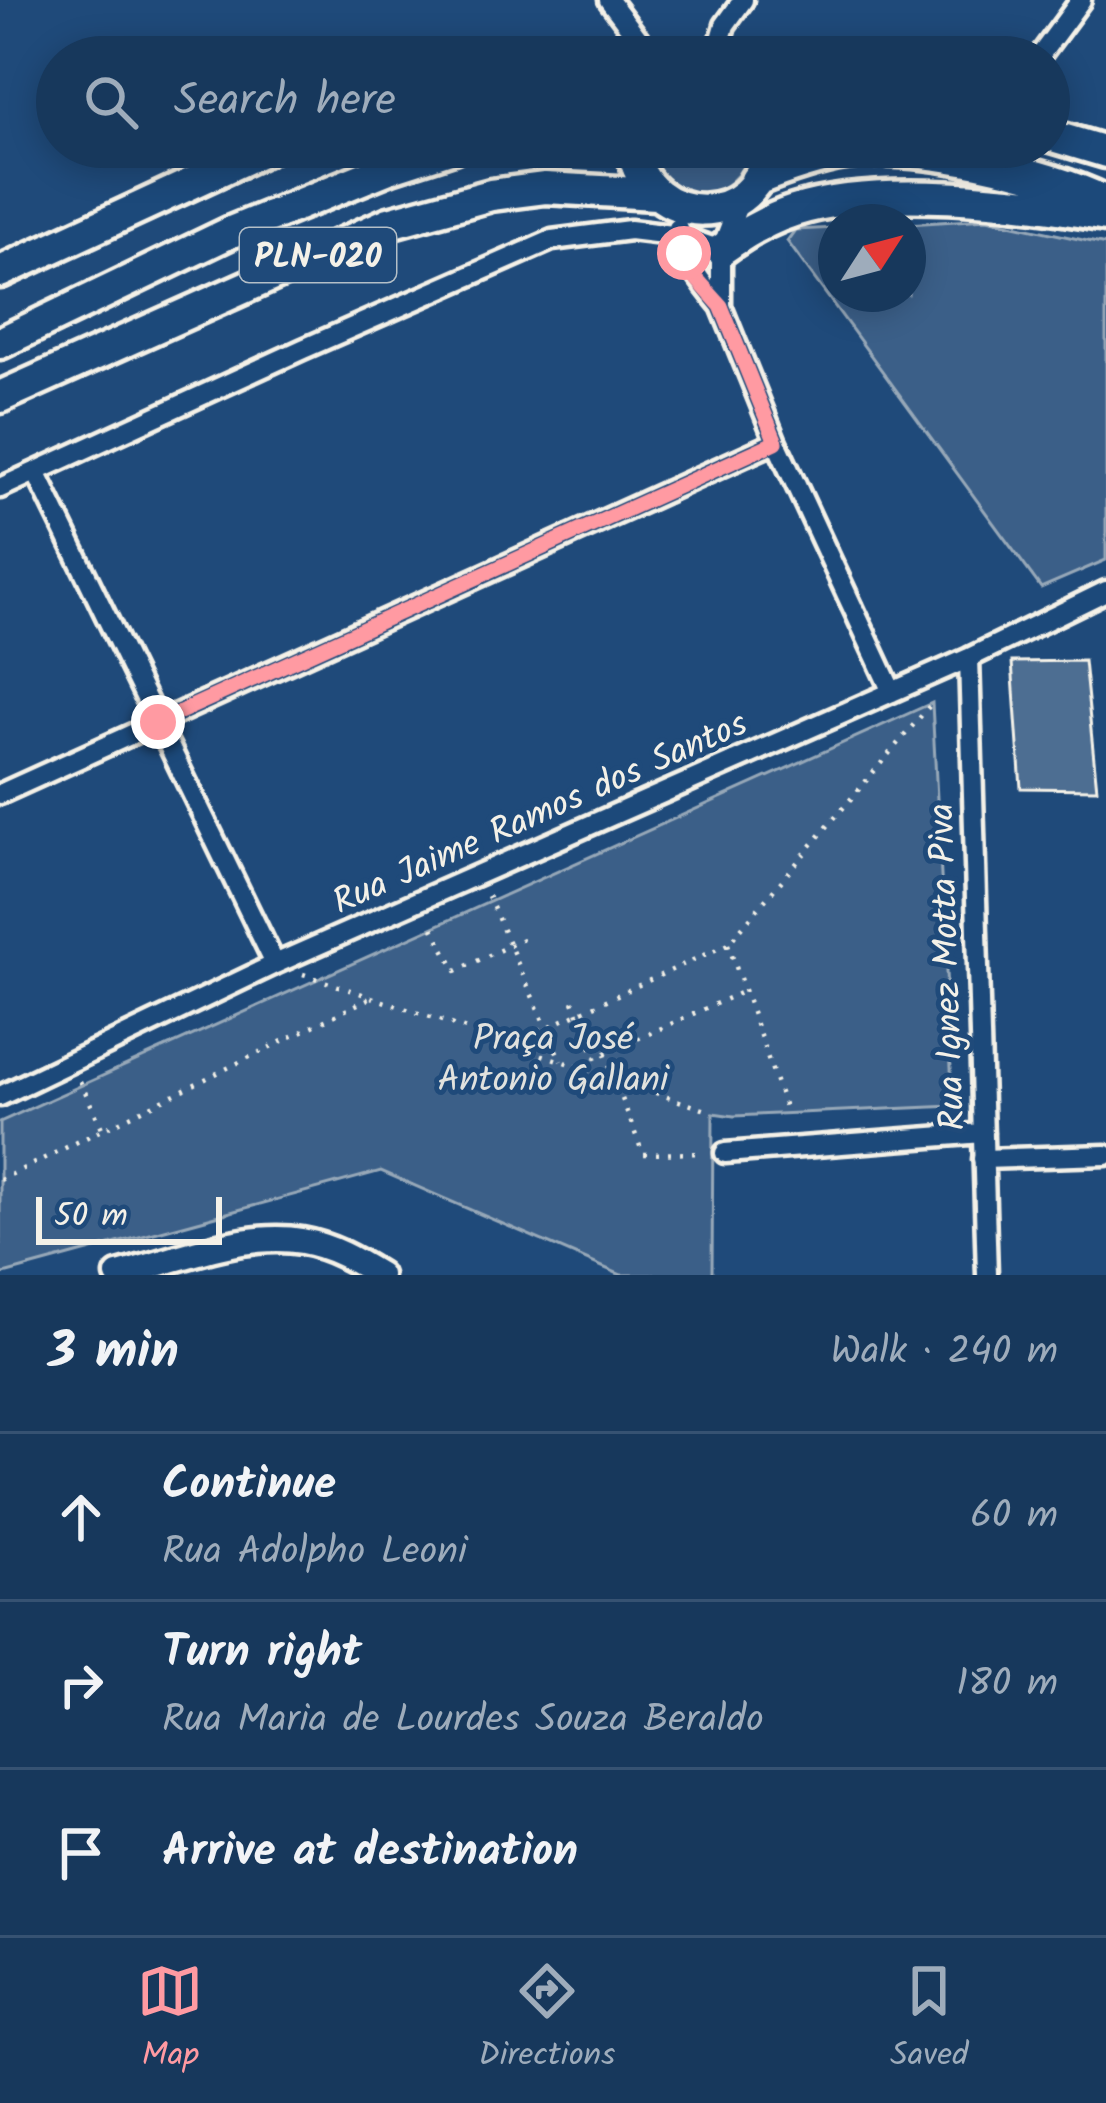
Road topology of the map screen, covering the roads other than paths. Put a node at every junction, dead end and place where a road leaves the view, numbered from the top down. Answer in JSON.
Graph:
{"nodes":[{"id":1,"x":609,"y":0,"type":"edge"},
{"id":2,"x":743,"y":0,"type":"edge"},
{"id":3,"x":1081,"y":0,"type":"edge"},
{"id":4,"x":636,"y":36,"type":"edge"},
{"id":5,"x":722,"y":36,"type":"edge"},
{"id":6,"x":1054,"y":36,"type":"edge"},
{"id":7,"x":1070,"y":141,"type":"edge"},
{"id":8,"x":1106,"y":152,"type":"edge"},
{"id":9,"x":225,"y":168,"type":"edge"},
{"id":10,"x":389,"y":168,"type":"edge"},
{"id":11,"x":639,"y":168,"type":"edge"},
{"id":12,"x":758,"y":168,"type":"edge"},
{"id":13,"x":789,"y":168,"type":"edge"},
{"id":14,"x":994,"y":168,"type":"edge"},
{"id":15,"x":750,"y":187,"type":"junction"},
{"id":16,"x":1106,"y":202,"type":"edge"},
{"id":17,"x":672,"y":213,"type":"junction"},
{"id":18,"x":1106,"y":216,"type":"edge"},
{"id":19,"x":721,"y":250,"type":"junction"},
{"id":20,"x":0,"y":272,"type":"edge"},
{"id":21,"x":721,"y":306,"type":"junction"},
{"id":22,"x":0,"y":344,"type":"edge"},
{"id":23,"x":0,"y":398,"type":"edge"},
{"id":24,"x":776,"y":442,"type":"junction"},
{"id":25,"x":37,"y":472,"type":"junction"},
{"id":26,"x":0,"y":488,"type":"edge"},
{"id":27,"x":1106,"y":591,"type":"edge"},
{"id":28,"x":969,"y":658,"type":"junction"},
{"id":29,"x":892,"y":692,"type":"junction"},
{"id":30,"x":158,"y":722,"type":"junction"},
{"id":31,"x":0,"y":794,"type":"edge"},
{"id":32,"x":275,"y":964,"type":"junction"},
{"id":33,"x":0,"y":1096,"type":"edge"},
{"id":34,"x":982,"y":1132,"type":"junction"},
{"id":35,"x":725,"y":1153,"type":"road end"},
{"id":36,"x":1106,"y":1155,"type":"edge"},
{"id":37,"x":983,"y":1159,"type":"junction"},
{"id":38,"x":118,"y":1275,"type":"edge"},
{"id":39,"x":379,"y":1275,"type":"edge"},
{"id":40,"x":987,"y":1275,"type":"edge"}],
"edges":[{"from":1,"to":4,"type":"street"},
{"from":2,"to":5,"type":"street"},
{"from":3,"to":6,"type":"street"},
{"from":7,"to":8,"type":"main road"},
{"from":9,"to":20,"type":"main road"},
{"from":10,"to":22,"type":"main road","number":"PLN-020"},
{"from":11,"to":17,"type":"main road"},
{"from":12,"to":15,"type":"main road"},
{"from":13,"to":15,"type":"main road","number":"PLN-020"},
{"from":14,"to":16,"type":"main road","number":"PLN-020"},
{"from":15,"to":17,"type":"main road","number":"PLN-020"},
{"from":15,"to":19,"type":"street"},
{"from":17,"to":19,"type":"street"},
{"from":17,"to":21,"type":"street"},
{"from":17,"to":23,"type":"main road","number":"PLN-020"},
{"from":17,"to":25,"type":"street"},
{"from":18,"to":19,"type":"main road"},
{"from":19,"to":21,"type":"street"},
{"from":21,"to":24,"type":"street"},
{"from":24,"to":29,"type":"street"},
{"from":24,"to":30,"type":"street"},
{"from":25,"to":26,"type":"street"},
{"from":25,"to":30,"type":"street"},
{"from":27,"to":28,"type":"street","name":"Rua Jaime Ramos dos Santos"},
{"from":28,"to":29,"type":"street","name":"Rua Jaime Ramos dos Santos"},
{"from":28,"to":34,"type":"street","name":"Rua Ignez Motta Piva"},
{"from":29,"to":32,"type":"street","name":"Rua Jaime Ramos dos Santos"},
{"from":30,"to":31,"type":"street"},
{"from":30,"to":32,"type":"street"},
{"from":32,"to":33,"type":"street","name":"Rua Jaime Ramos dos Santos"},
{"from":34,"to":35,"type":"street"},
{"from":34,"to":37,"type":"street","name":"Rua Ignez Motta Piva"},
{"from":36,"to":37,"type":"street"},
{"from":37,"to":40,"type":"street","name":"Rua Ignez Motta Piva"},
{"from":38,"to":39,"type":"street"}]}
